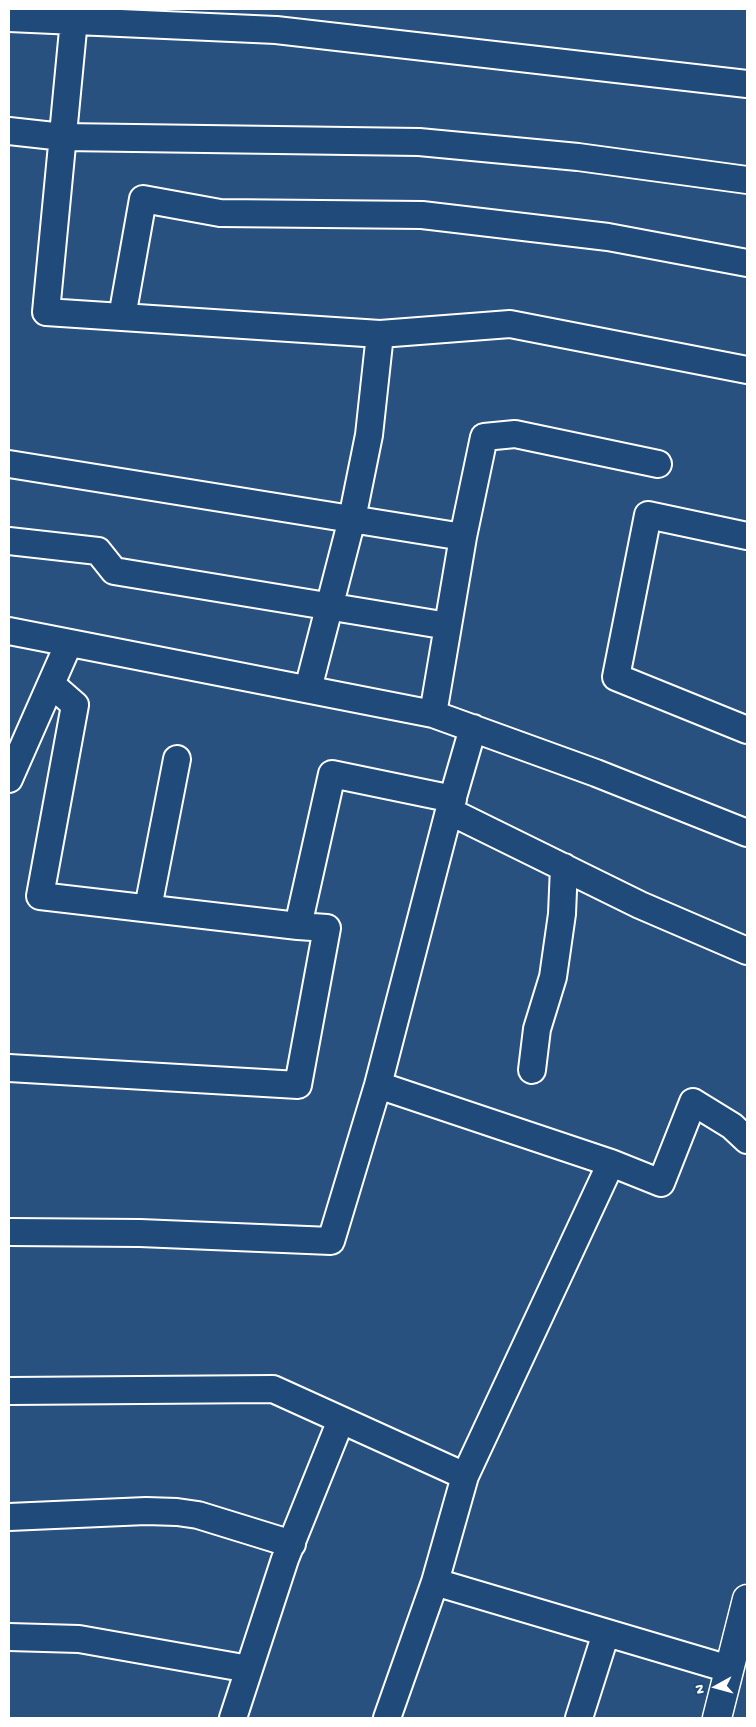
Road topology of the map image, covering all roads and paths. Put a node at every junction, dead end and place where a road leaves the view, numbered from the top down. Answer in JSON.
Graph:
{"nodes":[{"id":1,"x":74,"y":16,"type":"edge"},
{"id":2,"x":9,"y":18,"type":"edge"},
{"id":3,"x":747,"y":84,"type":"edge"},
{"id":4,"x":9,"y":131,"type":"edge"},
{"id":5,"x":63,"y":137,"type":"junction"},
{"id":6,"x":747,"y":180,"type":"edge"},
{"id":7,"x":747,"y":263,"type":"edge"},
{"id":8,"x":122,"y":317,"type":"junction"},
{"id":9,"x":380,"y":334,"type":"junction"},
{"id":10,"x":747,"y":370,"type":"edge"},
{"id":11,"x":9,"y":464,"type":"edge"},
{"id":12,"x":658,"y":464,"type":"dead end"},
{"id":13,"x":352,"y":519,"type":"junction"},
{"id":14,"x":747,"y":536,"type":"edge"},
{"id":15,"x":462,"y":537,"type":"junction"},
{"id":16,"x":9,"y":542,"type":"edge"},
{"id":17,"x":329,"y":606,"type":"junction"},
{"id":18,"x":448,"y":626,"type":"junction"},
{"id":19,"x":9,"y":632,"type":"edge"},
{"id":20,"x":69,"y":643,"type":"junction"},
{"id":21,"x":51,"y":684,"type":"junction"},
{"id":22,"x":308,"y":689,"type":"junction"},
{"id":23,"x":433,"y":714,"type":"junction"},
{"id":24,"x":473,"y":728,"type":"junction"},
{"id":25,"x":747,"y":730,"type":"edge"},
{"id":26,"x":16,"y":749,"type":"edge"},
{"id":27,"x":177,"y":759,"type":"dead end"},
{"id":28,"x":9,"y":780,"type":"edge"},
{"id":29,"x":451,"y":805,"type":"junction"},
{"id":30,"x":747,"y":833,"type":"edge"},
{"id":31,"x":564,"y":867,"type":"junction"},
{"id":32,"x":148,"y":908,"type":"junction"},
{"id":33,"x":298,"y":926,"type":"junction"},
{"id":34,"x":747,"y":951,"type":"edge"},
{"id":35,"x":9,"y":1068,"type":"edge"},
{"id":36,"x":532,"y":1070,"type":"dead end"},
{"id":37,"x":378,"y":1085,"type":"junction"},
{"id":38,"x":747,"y":1140,"type":"edge"},
{"id":39,"x":611,"y":1163,"type":"junction"},
{"id":40,"x":9,"y":1232,"type":"edge"},
{"id":41,"x":9,"y":1391,"type":"edge"},
{"id":42,"x":341,"y":1420,"type":"junction"},
{"id":43,"x":465,"y":1476,"type":"junction"},
{"id":44,"x":9,"y":1517,"type":"edge"},
{"id":45,"x":292,"y":1544,"type":"junction"},
{"id":46,"x":435,"y":1582,"type":"junction"},
{"id":47,"x":747,"y":1599,"type":"edge"},
{"id":48,"x":606,"y":1633,"type":"junction"},
{"id":49,"x":9,"y":1637,"type":"edge"},
{"id":50,"x":249,"y":1669,"type":"junction"},
{"id":51,"x":729,"y":1669,"type":"junction"},
{"id":52,"x":233,"y":1718,"type":"edge"},
{"id":53,"x":387,"y":1718,"type":"edge"},
{"id":54,"x":579,"y":1718,"type":"edge"},
{"id":55,"x":717,"y":1718,"type":"edge"}],
"edges":[{"from":1,"to":2,"type":"street"},
{"from":1,"to":3,"type":"street"},
{"from":1,"to":5,"type":"street"},
{"from":4,"to":5,"type":"street"},
{"from":5,"to":6,"type":"street"},
{"from":5,"to":8,"type":"street"},
{"from":7,"to":8,"type":"street"},
{"from":8,"to":9,"type":"street"},
{"from":9,"to":10,"type":"street"},
{"from":9,"to":13,"type":"street"},
{"from":11,"to":13,"type":"street"},
{"from":12,"to":15,"type":"street"},
{"from":13,"to":15,"type":"street"},
{"from":13,"to":17,"type":"street"},
{"from":14,"to":25,"type":"street"},
{"from":15,"to":18,"type":"street"},
{"from":16,"to":17,"type":"street"},
{"from":17,"to":18,"type":"street"},
{"from":17,"to":22,"type":"street"},
{"from":18,"to":23,"type":"street"},
{"from":19,"to":20,"type":"street"},
{"from":20,"to":21,"type":"street"},
{"from":20,"to":22,"type":"street"},
{"from":21,"to":26,"type":"street"},
{"from":21,"to":32,"type":"street"},
{"from":22,"to":23,"type":"street"},
{"from":23,"to":24,"type":"street"},
{"from":24,"to":29,"type":"street"},
{"from":24,"to":30,"type":"street"},
{"from":26,"to":28,"type":"street"},
{"from":27,"to":32,"type":"street"},
{"from":29,"to":31,"type":"street"},
{"from":29,"to":33,"type":"street"},
{"from":29,"to":37,"type":"street"},
{"from":31,"to":34,"type":"street"},
{"from":31,"to":36,"type":"street"},
{"from":32,"to":33,"type":"street"},
{"from":33,"to":35,"type":"street"},
{"from":37,"to":39,"type":"street"},
{"from":37,"to":40,"type":"street"},
{"from":38,"to":39,"type":"street"},
{"from":39,"to":43,"type":"street"},
{"from":41,"to":42,"type":"street"},
{"from":42,"to":43,"type":"street"},
{"from":42,"to":45,"type":"street"},
{"from":43,"to":46,"type":"street"},
{"from":44,"to":45,"type":"street"},
{"from":45,"to":50,"type":"street"},
{"from":46,"to":48,"type":"street"},
{"from":46,"to":53,"type":"street"},
{"from":47,"to":51,"type":"street"},
{"from":48,"to":51,"type":"street"},
{"from":48,"to":54,"type":"street"},
{"from":49,"to":50,"type":"street"},
{"from":50,"to":52,"type":"street"},
{"from":51,"to":55,"type":"street"}]}
